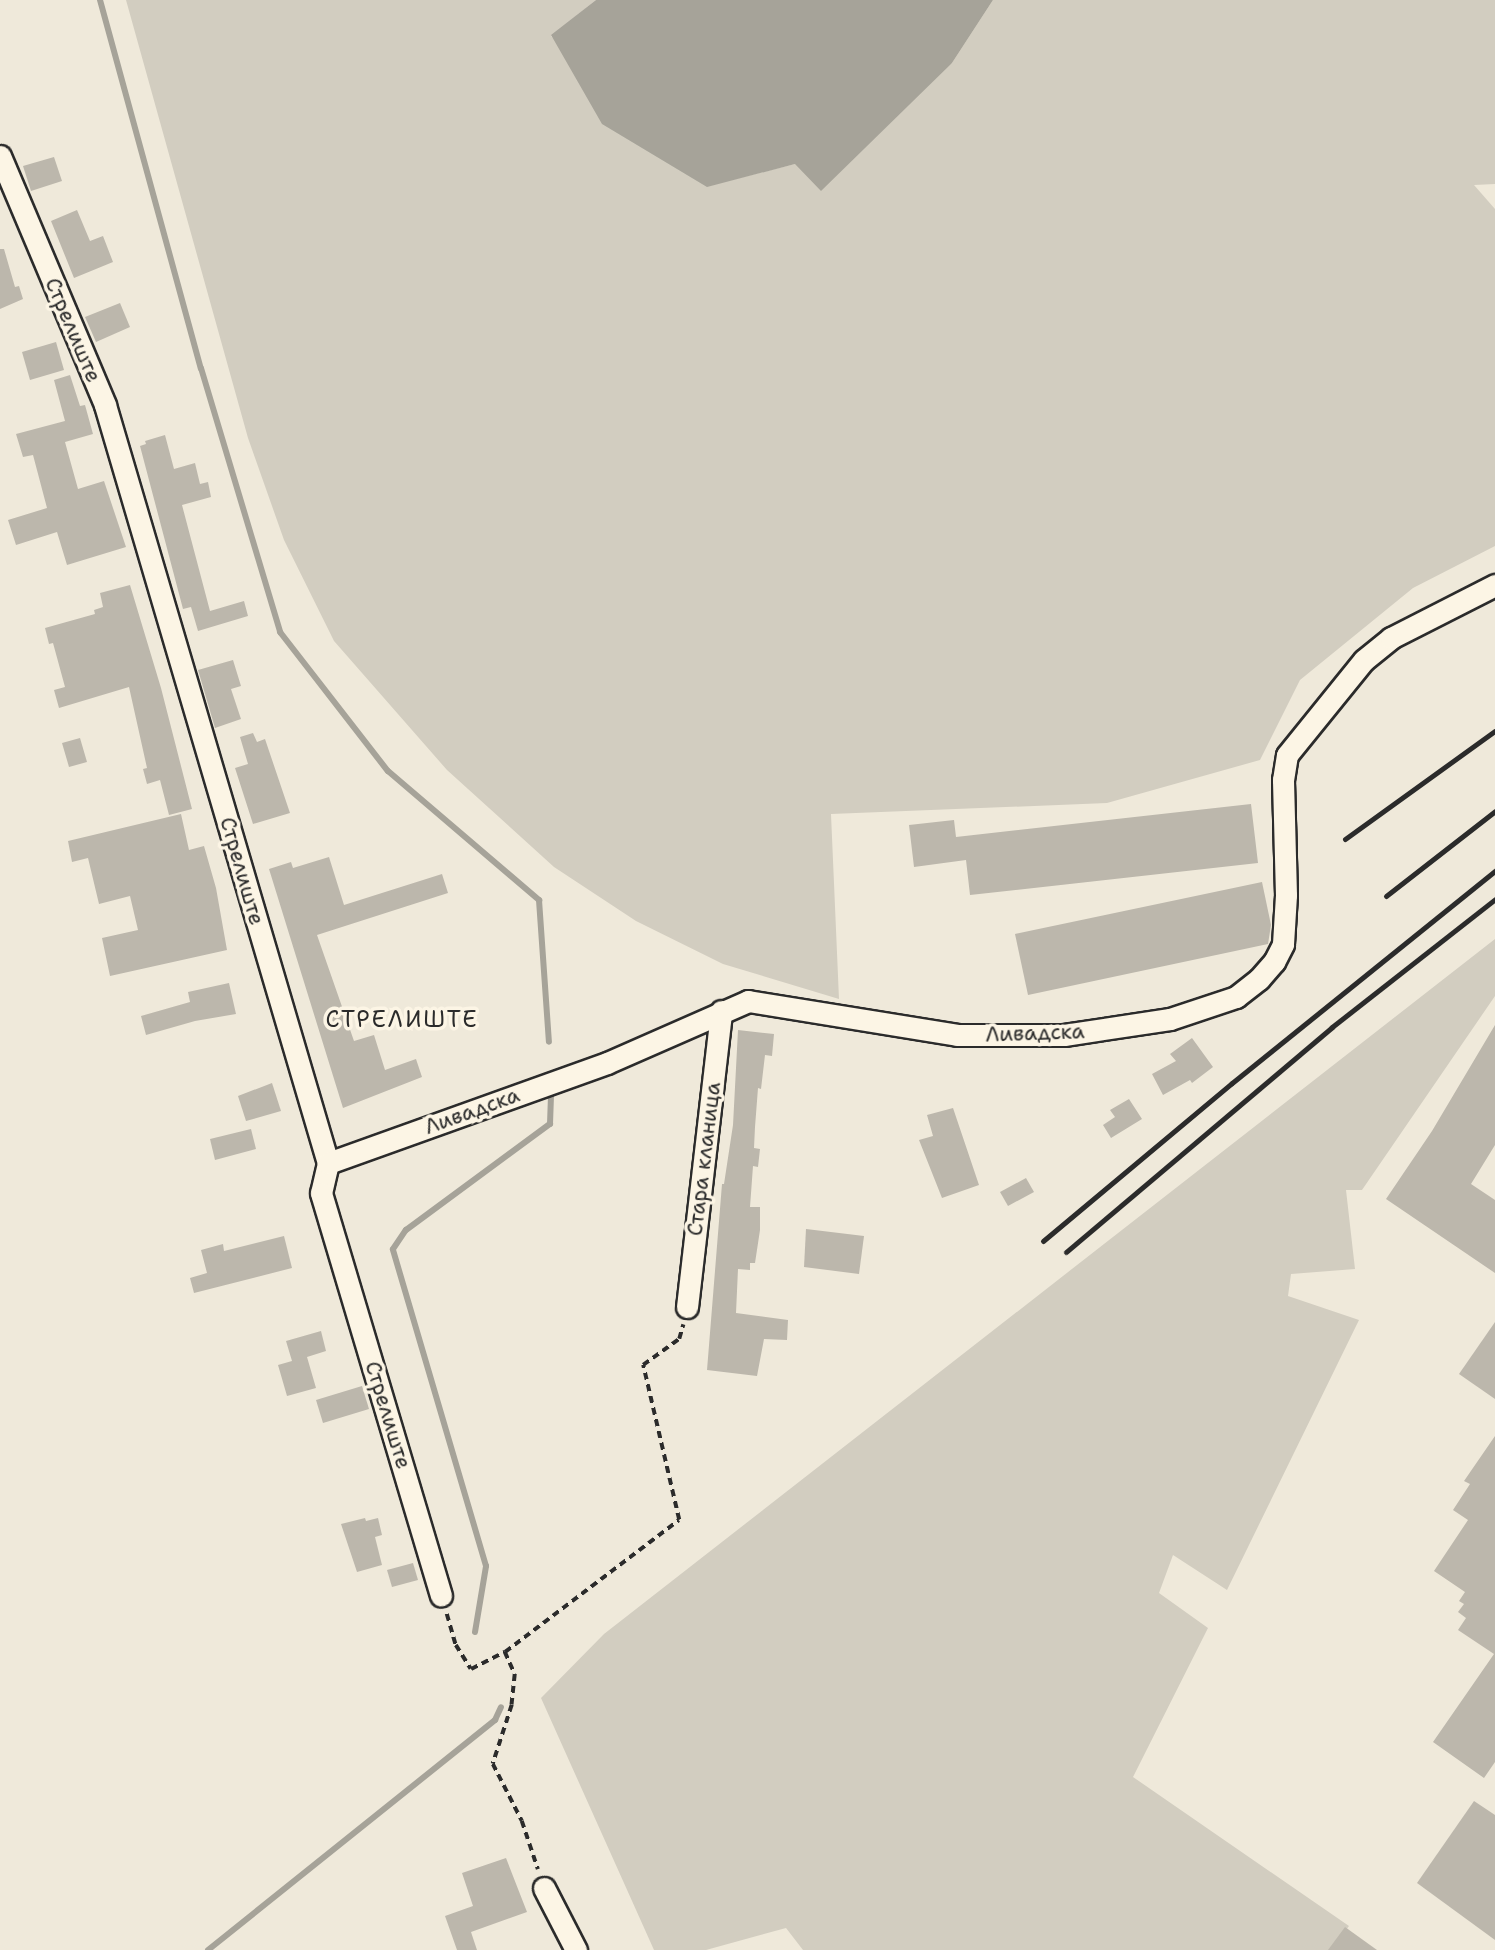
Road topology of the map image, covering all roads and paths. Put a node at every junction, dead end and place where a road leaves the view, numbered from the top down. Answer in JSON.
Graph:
{"nodes":[{"id":1,"x":0,"y":156,"type":"edge"},
{"id":2,"x":1495,"y":586,"type":"edge"},
{"id":3,"x":721,"y":1011,"type":"junction"},
{"id":4,"x":328,"y":1163,"type":"junction"},
{"id":5,"x":687,"y":1307,"type":"joint"},
{"id":6,"x":441,"y":1596,"type":"joint"},
{"id":7,"x":505,"y":1652,"type":"junction"},
{"id":8,"x":544,"y":1888,"type":"joint"},
{"id":9,"x":576,"y":1950,"type":"edge"}],
"edges":[{"from":1,"to":4,"type":"street","name":"Стрелиште"},
{"from":2,"to":3,"type":"street","name":"Ливадска"},
{"from":3,"to":4,"type":"street","name":"Ливадска"},
{"from":3,"to":5,"type":"street","name":"Стара кланица"},
{"from":4,"to":6,"type":"street","name":"Стрелиште"},
{"from":5,"to":7,"type":"path"},
{"from":6,"to":7,"type":"path"},
{"from":7,"to":8,"type":"path"},
{"from":8,"to":9,"type":"street"}]}
